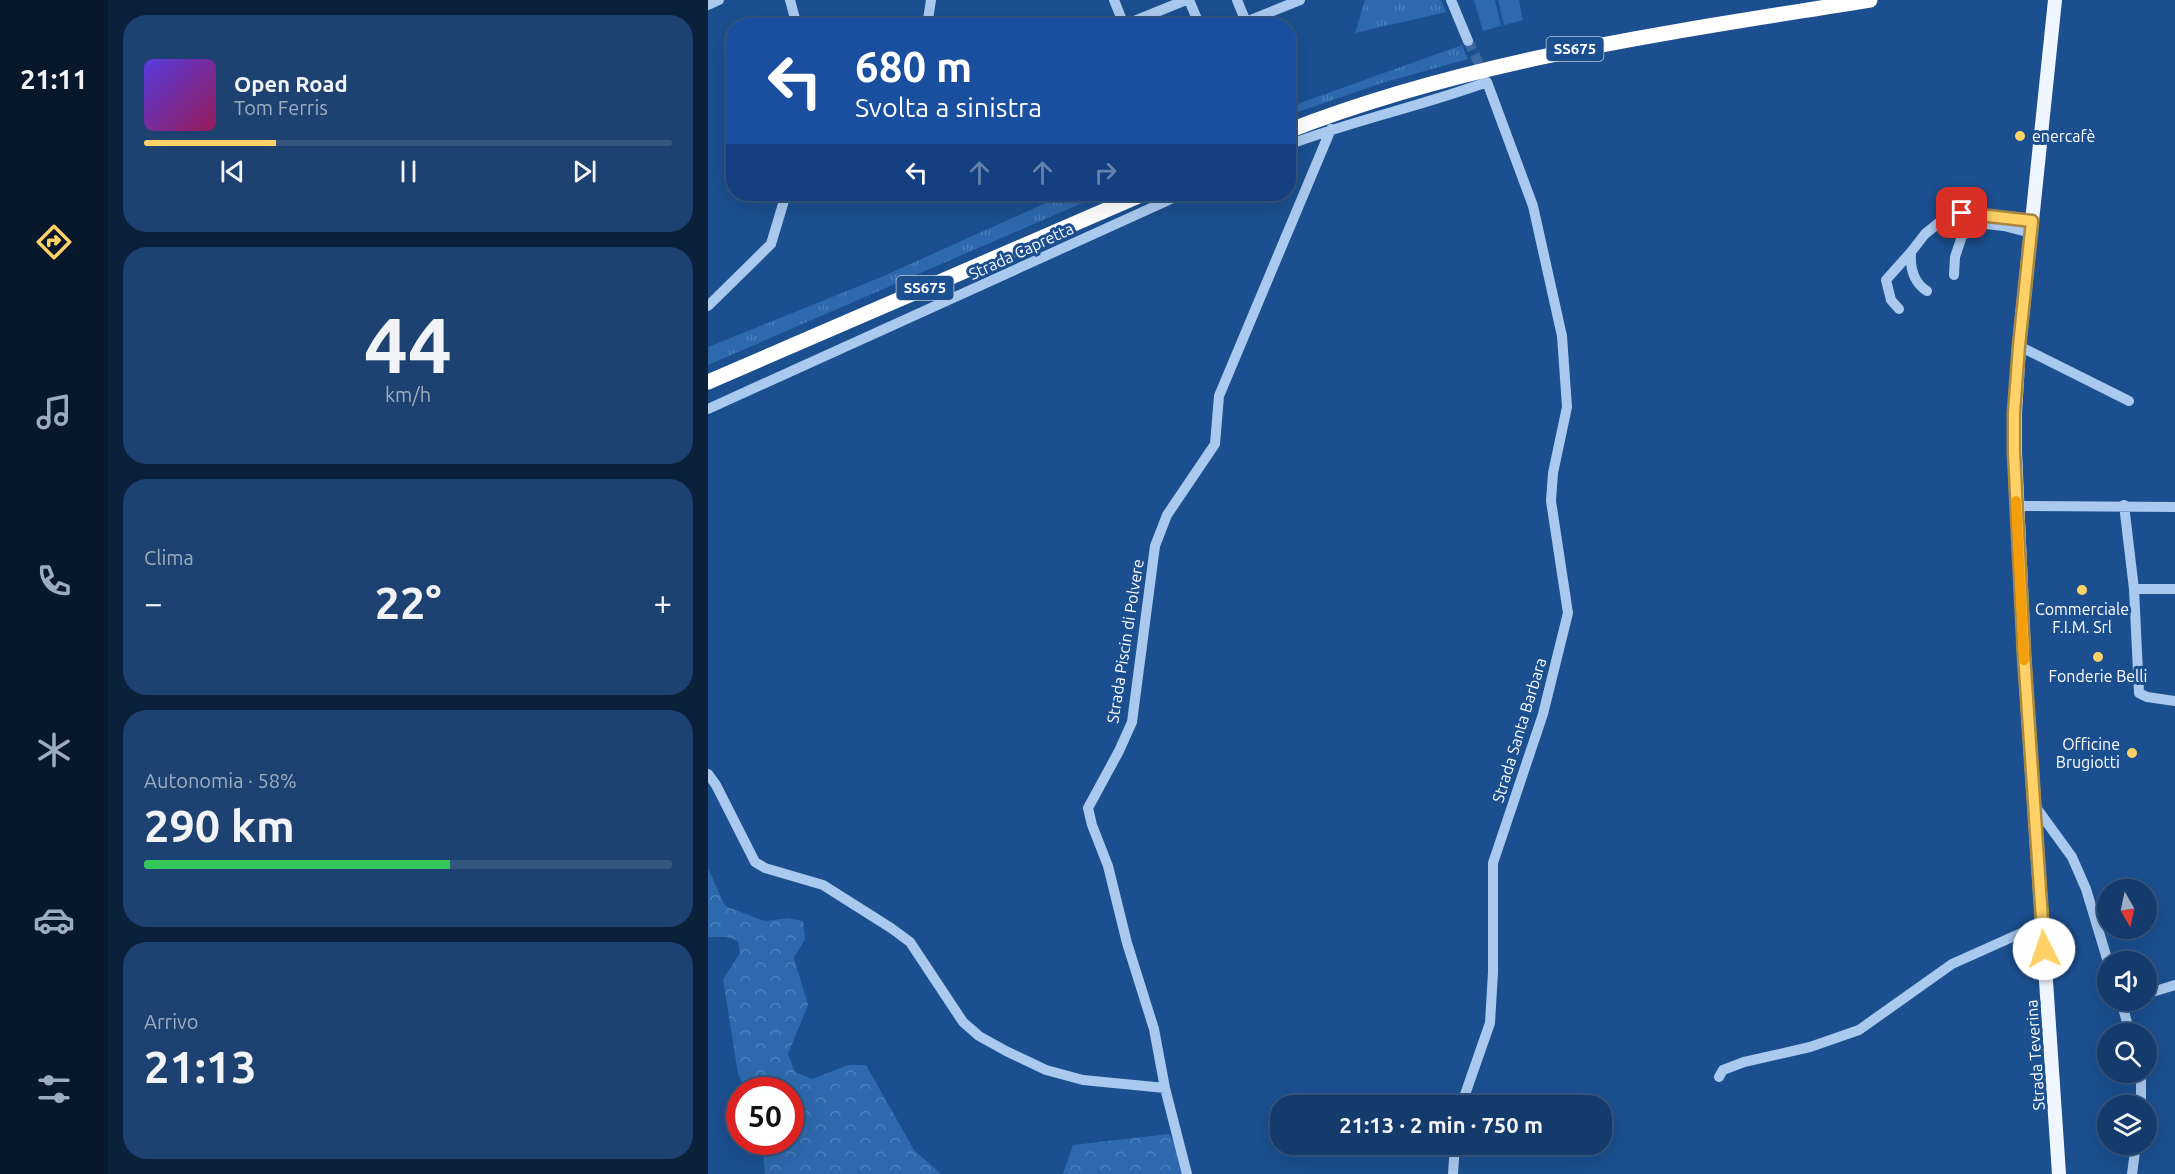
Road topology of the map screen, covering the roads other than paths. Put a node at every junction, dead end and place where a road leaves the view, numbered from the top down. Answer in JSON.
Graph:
{"nodes":[{"id":1,"x":719,"y":0,"type":"edge"},
{"id":2,"x":790,"y":0,"type":"edge"},
{"id":3,"x":931,"y":0,"type":"edge"},
{"id":4,"x":1114,"y":0,"type":"edge"},
{"id":5,"x":1188,"y":0,"type":"edge"},
{"id":6,"x":1237,"y":0,"type":"edge"},
{"id":7,"x":1300,"y":0,"type":"edge"},
{"id":8,"x":1451,"y":0,"type":"edge"},
{"id":9,"x":1813,"y":0,"type":"edge"},
{"id":10,"x":1869,"y":0,"type":"edge"},
{"id":11,"x":2055,"y":0,"type":"edge"},
{"id":12,"x":708,"y":6,"type":"edge"},
{"id":13,"x":795,"y":18,"type":"edge"},
{"id":14,"x":928,"y":18,"type":"edge"},
{"id":15,"x":1120,"y":18,"type":"edge"},
{"id":16,"x":1141,"y":18,"type":"edge"},
{"id":17,"x":1196,"y":18,"type":"edge"},
{"id":18,"x":1244,"y":18,"type":"edge"},
{"id":19,"x":1256,"y":18,"type":"edge"},
{"id":20,"x":1468,"y":41,"type":"tunnel mouth"},
{"id":21,"x":1296,"y":119,"type":"edge"},
{"id":22,"x":1296,"y":128,"type":"edge"},
{"id":23,"x":1331,"y":129,"type":"junction"},
{"id":24,"x":1296,"y":142,"type":"edge"},
{"id":25,"x":784,"y":201,"type":"edge"},
{"id":26,"x":1105,"y":201,"type":"edge"},
{"id":27,"x":1127,"y":201,"type":"edge"},
{"id":28,"x":1167,"y":201,"type":"edge"},
{"id":29,"x":2031,"y":227,"type":"junction"},
{"id":30,"x":1911,"y":252,"type":"junction"},
{"id":31,"x":1954,"y":276,"type":"dead end"},
{"id":32,"x":1927,"y":291,"type":"dead end"},
{"id":33,"x":708,"y":306,"type":"edge"},
{"id":34,"x":1899,"y":309,"type":"dead end"},
{"id":35,"x":2019,"y":346,"type":"junction"},
{"id":36,"x":708,"y":372,"type":"edge"},
{"id":37,"x":708,"y":382,"type":"edge"},
{"id":38,"x":2129,"y":400,"type":"dead end"},
{"id":39,"x":708,"y":409,"type":"edge"},
{"id":40,"x":2124,"y":505,"type":"junction"},
{"id":41,"x":2016,"y":506,"type":"junction"},
{"id":42,"x":2175,"y":507,"type":"edge"},
{"id":43,"x":2175,"y":589,"type":"edge"},
{"id":44,"x":2134,"y":590,"type":"junction"},
{"id":45,"x":2175,"y":701,"type":"edge"},
{"id":46,"x":708,"y":774,"type":"edge"},
{"id":47,"x":2035,"y":806,"type":"junction"},
{"id":48,"x":2043,"y":926,"type":"junction"},
{"id":49,"x":2106,"y":951,"type":"edge"},
{"id":50,"x":2175,"y":986,"type":"edge"},
{"id":51,"x":2157,"y":991,"type":"edge"},
{"id":52,"x":1719,"y":1077,"type":"dead end"},
{"id":53,"x":1165,"y":1088,"type":"junction"},
{"id":54,"x":1465,"y":1095,"type":"edge"},
{"id":55,"x":1454,"y":1155,"type":"edge"},
{"id":56,"x":2135,"y":1155,"type":"edge"},
{"id":57,"x":1187,"y":1174,"type":"edge"},
{"id":58,"x":1453,"y":1174,"type":"edge"},
{"id":59,"x":2059,"y":1174,"type":"edge"},
{"id":60,"x":2132,"y":1174,"type":"edge"}],
"edges":[{"from":1,"to":12,"type":"street"},
{"from":2,"to":13,"type":"street"},
{"from":3,"to":14,"type":"street"},
{"from":4,"to":15,"type":"street"},
{"from":5,"to":16,"type":"street"},
{"from":5,"to":17,"type":"street"},
{"from":6,"to":18,"type":"street"},
{"from":7,"to":19,"type":"street"},
{"from":8,"to":20,"type":"street"},
{"from":9,"to":21,"type":"highway","number":"SS675"},
{"from":10,"to":22,"type":"highway","number":"SS675"},
{"from":11,"to":29,"type":"main road","name":"Strada Teverina"},
{"from":23,"to":24,"type":"street"},
{"from":23,"to":53,"type":"street","name":"Strada Piscin di Polvere"},
{"from":23,"to":54,"type":"street","name":"Strada Santa Barbara"},
{"from":25,"to":33,"type":"street"},
{"from":26,"to":36,"type":"highway","number":"SS675"},
{"from":27,"to":37,"type":"highway","number":"SS675"},
{"from":28,"to":39,"type":"street","name":"Strada Capretta"},
{"from":29,"to":30,"type":"street"},
{"from":29,"to":31,"type":"street"},
{"from":29,"to":35,"type":"main road","name":"Strada Teverina"},
{"from":30,"to":32,"type":"street"},
{"from":30,"to":34,"type":"street"},
{"from":35,"to":38,"type":"street"},
{"from":35,"to":41,"type":"main road","name":"Strada Teverina"},
{"from":40,"to":41,"type":"street"},
{"from":40,"to":42,"type":"street"},
{"from":40,"to":44,"type":"street"},
{"from":41,"to":47,"type":"main road","name":"Strada Teverina"},
{"from":43,"to":44,"type":"street"},
{"from":44,"to":45,"type":"street"},
{"from":46,"to":53,"type":"street"},
{"from":47,"to":48,"type":"main road","name":"Strada Teverina"},
{"from":47,"to":49,"type":"street"},
{"from":48,"to":52,"type":"street"},
{"from":48,"to":59,"type":"main road","name":"Strada Teverina"},
{"from":50,"to":51,"type":"street"},
{"from":53,"to":57,"type":"street","name":"Strada Piscin di Polvere"},
{"from":55,"to":58,"type":"street"},
{"from":56,"to":60,"type":"street"}]}
